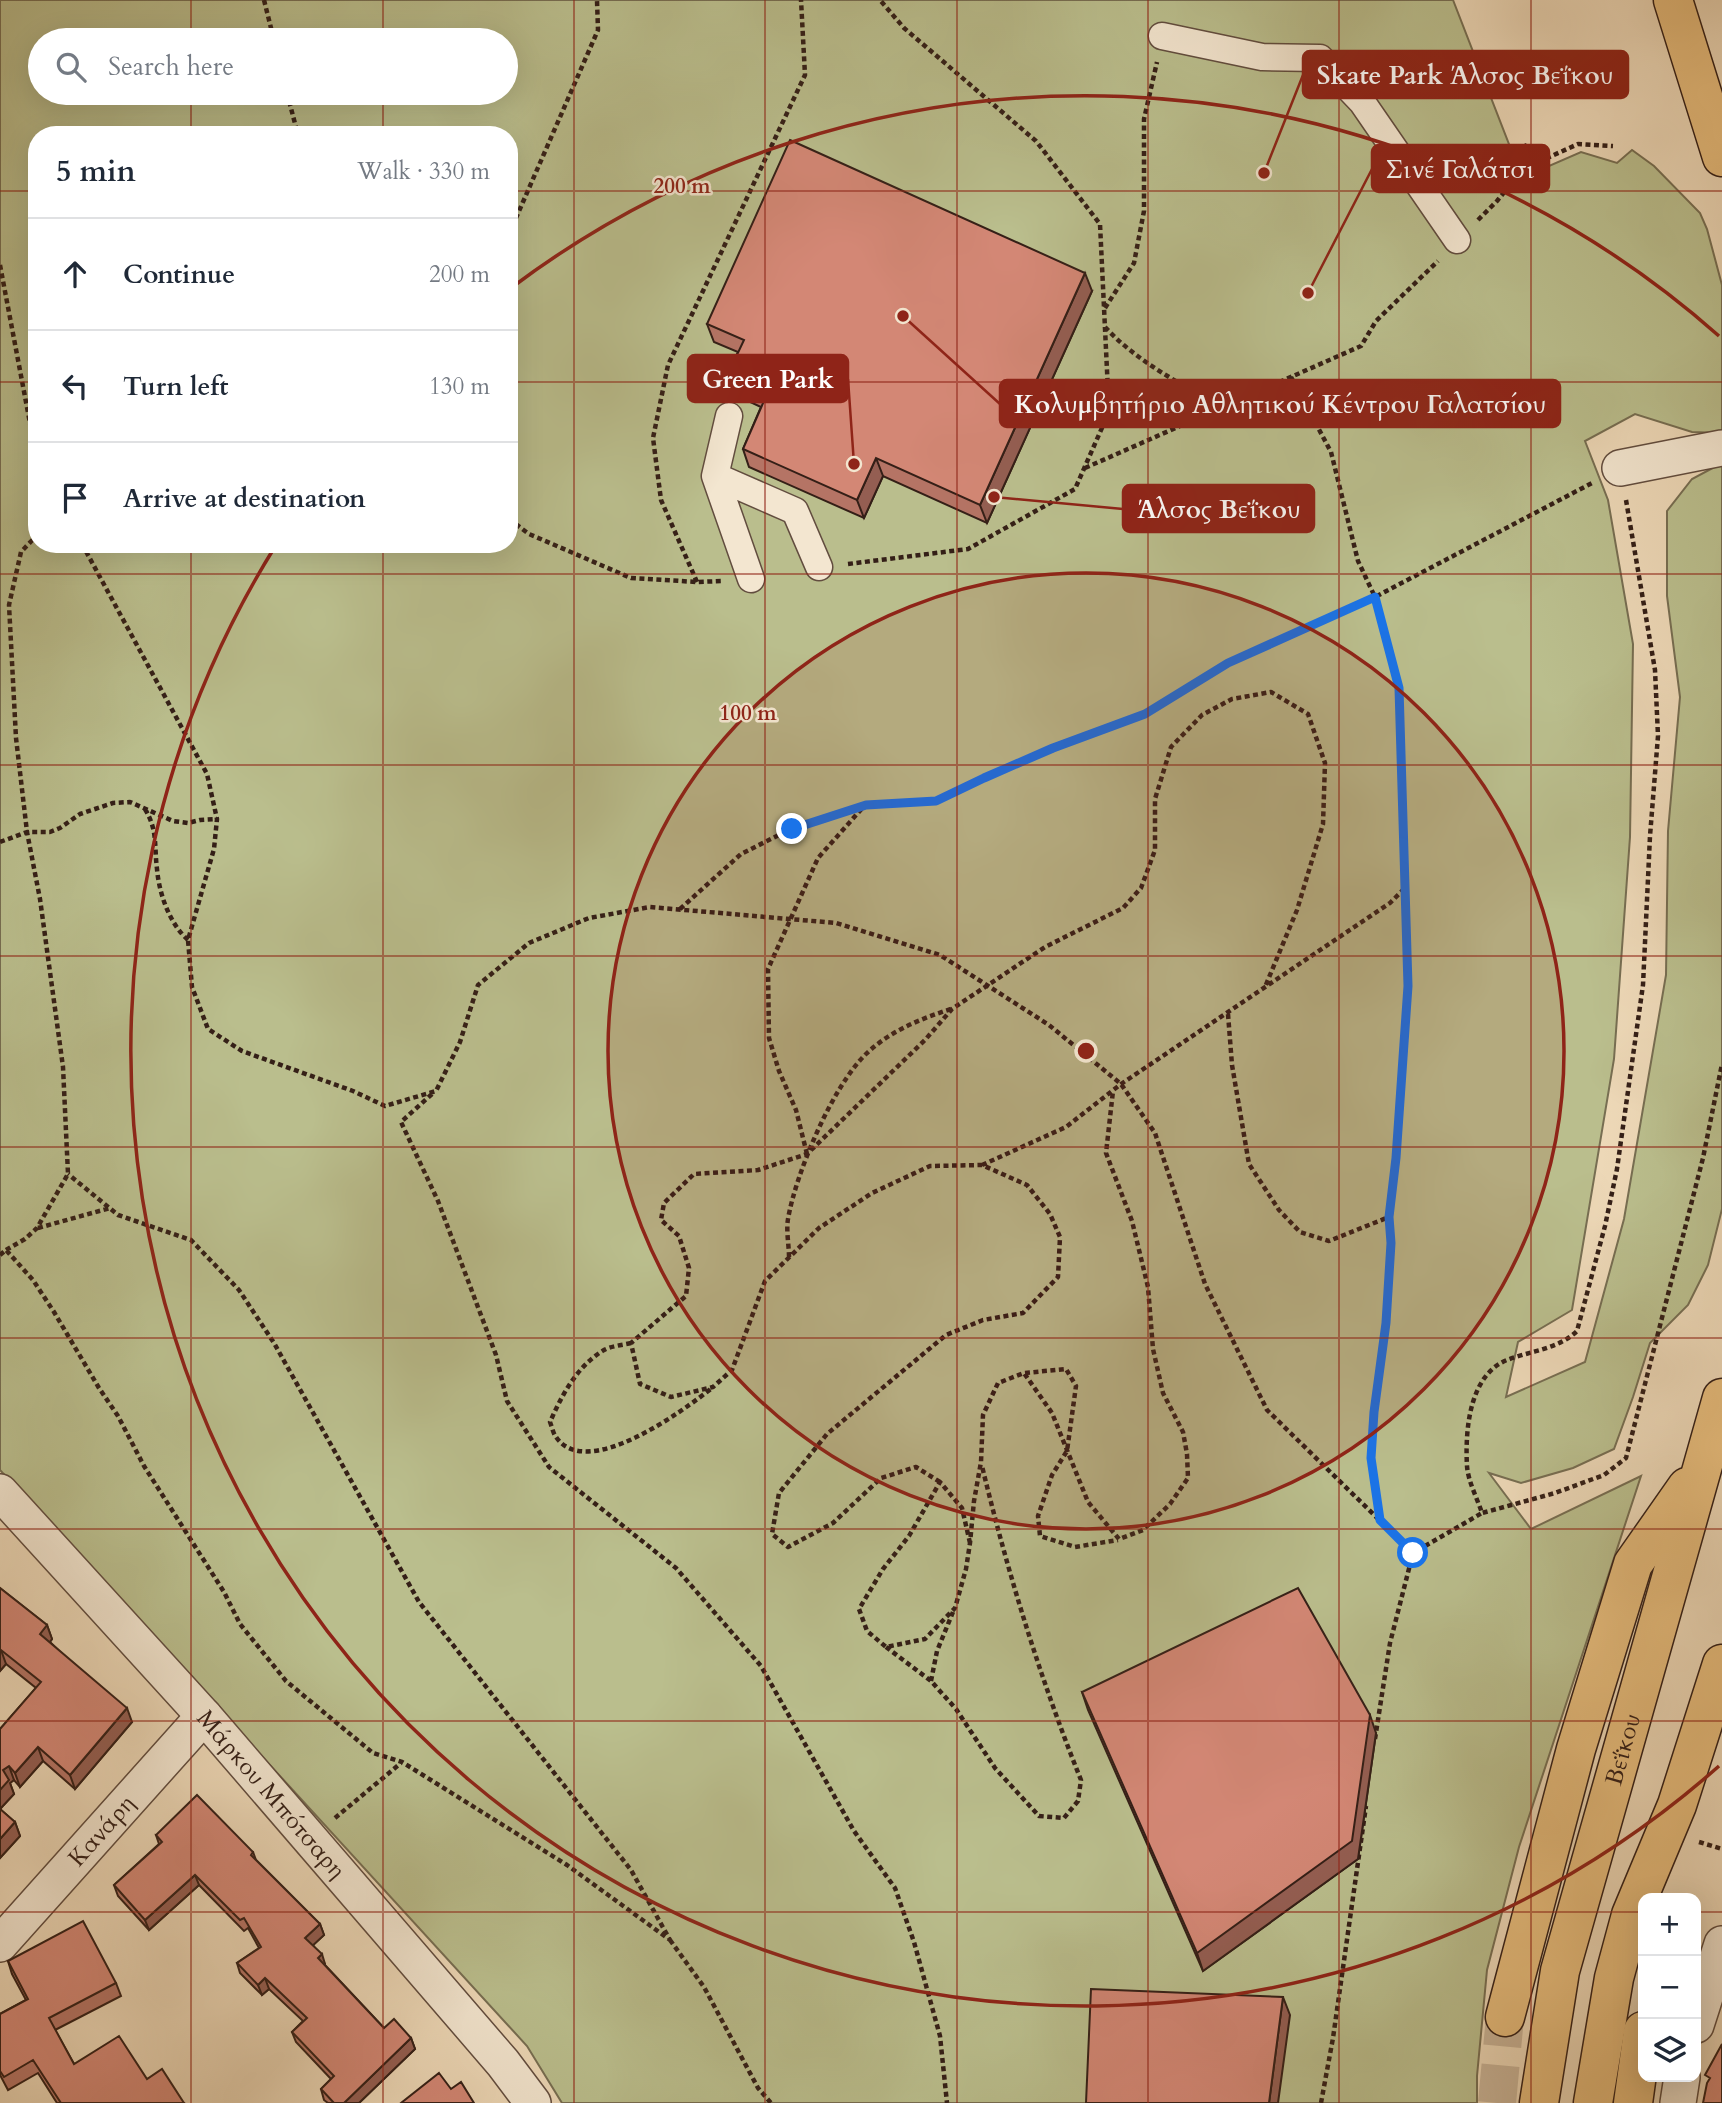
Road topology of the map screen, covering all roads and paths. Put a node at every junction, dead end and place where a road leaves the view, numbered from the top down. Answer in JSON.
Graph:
{"nodes":[{"id":1,"x":264,"y":0,"type":"edge"},
{"id":2,"x":597,"y":0,"type":"edge"},
{"id":3,"x":801,"y":0,"type":"edge"},
{"id":4,"x":880,"y":0,"type":"edge"},
{"id":5,"x":1673,"y":0,"type":"edge"},
{"id":6,"x":271,"y":28,"type":"edge"},
{"id":7,"x":1162,"y":36,"type":"joint"},
{"id":8,"x":290,"y":105,"type":"edge"},
{"id":9,"x":296,"y":126,"type":"edge"},
{"id":10,"x":1524,"y":145,"type":"dead end"},
{"id":11,"x":1613,"y":146,"type":"dead end"},
{"id":12,"x":1550,"y":157,"type":"junction"},
{"id":13,"x":1722,"y":157,"type":"edge"},
{"id":14,"x":518,"y":213,"type":"edge"},
{"id":15,"x":1457,"y":240,"type":"junction"},
{"id":16,"x":0,"y":265,"type":"edge"},
{"id":17,"x":1104,"y":310,"type":"junction"},
{"id":18,"x":1105,"y":326,"type":"junction"},
{"id":19,"x":1291,"y":376,"type":"junction"},
{"id":20,"x":1222,"y":407,"type":"junction"},
{"id":21,"x":28,"y":413,"type":"edge"},
{"id":22,"x":729,"y":416,"type":"dead end"},
{"id":23,"x":1722,"y":448,"type":"edge"},
{"id":24,"x":1085,"y":468,"type":"junction"},
{"id":25,"x":1620,"y":468,"type":"junction"},
{"id":26,"x":715,"y":476,"type":"junction"},
{"id":27,"x":518,"y":526,"type":"edge"},
{"id":28,"x":28,"y":545,"type":"edge"},
{"id":29,"x":87,"y":553,"type":"edge"},
{"id":30,"x":819,"y":567,"type":"joint"},
{"id":31,"x":751,"y":579,"type":"joint"},
{"id":32,"x":697,"y":582,"type":"junction"},
{"id":33,"x":1375,"y":597,"type":"junction"},
{"id":34,"x":866,"y":805,"type":"junction"},
{"id":35,"x":144,"y":808,"type":"junction"},
{"id":36,"x":217,"y":819,"type":"junction"},
{"id":37,"x":27,"y":832,"type":"junction"},
{"id":38,"x":0,"y":842,"type":"edge"},
{"id":39,"x":1405,"y":887,"type":"junction"},
{"id":40,"x":680,"y":909,"type":"junction"},
{"id":41,"x":791,"y":919,"type":"junction"},
{"id":42,"x":188,"y":940,"type":"junction"},
{"id":43,"x":986,"y":984,"type":"junction"},
{"id":44,"x":1265,"y":987,"type":"junction"},
{"id":45,"x":952,"y":1009,"type":"junction"},
{"id":46,"x":1228,"y":1014,"type":"junction"},
{"id":47,"x":1722,"y":1064,"type":"edge"},
{"id":48,"x":1121,"y":1084,"type":"junction"},
{"id":49,"x":436,"y":1091,"type":"junction"},
{"id":50,"x":1113,"y":1091,"type":"junction"},
{"id":51,"x":807,"y":1154,"type":"junction"},
{"id":52,"x":982,"y":1165,"type":"junction"},
{"id":53,"x":68,"y":1174,"type":"junction"},
{"id":54,"x":110,"y":1208,"type":"junction"},
{"id":55,"x":1389,"y":1217,"type":"junction"},
{"id":56,"x":37,"y":1228,"type":"junction"},
{"id":57,"x":6,"y":1250,"type":"junction"},
{"id":58,"x":0,"y":1255,"type":"edge"},
{"id":59,"x":789,"y":1257,"type":"junction"},
{"id":60,"x":631,"y":1343,"type":"junction"},
{"id":61,"x":1024,"y":1373,"type":"junction"},
{"id":62,"x":713,"y":1387,"type":"junction"},
{"id":63,"x":1722,"y":1398,"type":"edge"},
{"id":64,"x":1067,"y":1451,"type":"junction"},
{"id":65,"x":1706,"y":1459,"type":"junction"},
{"id":66,"x":981,"y":1462,"type":"junction"},
{"id":67,"x":940,"y":1482,"type":"junction"},
{"id":68,"x":0,"y":1492,"type":"edge"},
{"id":69,"x":1482,"y":1513,"type":"junction"},
{"id":70,"x":1380,"y":1520,"type":"junction"},
{"id":71,"x":1119,"y":1539,"type":"junction"},
{"id":72,"x":970,"y":1543,"type":"junction"},
{"id":73,"x":1413,"y":1553,"type":"junction"},
{"id":74,"x":955,"y":1608,"type":"junction"},
{"id":75,"x":886,"y":1647,"type":"junction"},
{"id":76,"x":1722,"y":1664,"type":"edge"},
{"id":77,"x":931,"y":1681,"type":"junction"},
{"id":78,"x":204,"y":1716,"type":"junction"},
{"id":79,"x":1374,"y":1745,"type":"dead end"},
{"id":80,"x":402,"y":1762,"type":"junction"},
{"id":81,"x":1367,"y":1796,"type":"dead end"},
{"id":82,"x":1677,"y":1805,"type":"junction"},
{"id":83,"x":309,"y":1839,"type":"junction"},
{"id":84,"x":1664,"y":1893,"type":"edge"},
{"id":85,"x":670,"y":1940,"type":"junction"},
{"id":86,"x":0,"y":1944,"type":"edge"},
{"id":87,"x":1722,"y":1944,"type":"edge"},
{"id":88,"x":1505,"y":2017,"type":"tunnel mouth"},
{"id":89,"x":1698,"y":2019,"type":"edge"},
{"id":90,"x":1638,"y":2067,"type":"edge"},
{"id":91,"x":1681,"y":2082,"type":"edge"},
{"id":92,"x":533,"y":2103,"type":"edge"},
{"id":93,"x":771,"y":2103,"type":"edge"},
{"id":94,"x":947,"y":2103,"type":"edge"},
{"id":95,"x":1321,"y":2103,"type":"edge"},
{"id":96,"x":1539,"y":2103,"type":"edge"},
{"id":97,"x":1593,"y":2103,"type":"edge"},
{"id":98,"x":1633,"y":2103,"type":"edge"},
{"id":99,"x":1678,"y":2103,"type":"edge"}],
"edges":[{"from":1,"to":6,"type":"path"},
{"from":2,"to":14,"type":"path"},
{"from":3,"to":32,"type":"path"},
{"from":4,"to":17,"type":"path"},
{"from":5,"to":13,"type":"main road"},
{"from":7,"to":15,"type":"street"},
{"from":7,"to":17,"type":"path"},
{"from":8,"to":9,"type":"path"},
{"from":10,"to":12,"type":"path"},
{"from":11,"to":12,"type":"path"},
{"from":12,"to":15,"type":"path"},
{"from":15,"to":19,"type":"path"},
{"from":16,"to":21,"type":"path"},
{"from":17,"to":18,"type":"path"},
{"from":18,"to":20,"type":"path"},
{"from":18,"to":24,"type":"path"},
{"from":19,"to":20,"type":"path"},
{"from":19,"to":33,"type":"path"},
{"from":20,"to":24,"type":"path"},
{"from":22,"to":26,"type":"street"},
{"from":23,"to":25,"type":"street"},
{"from":24,"to":30,"type":"path"},
{"from":25,"to":33,"type":"path"},
{"from":25,"to":69,"type":"path"},
{"from":26,"to":30,"type":"street"},
{"from":26,"to":31,"type":"street"},
{"from":27,"to":32,"type":"path"},
{"from":28,"to":37,"type":"path"},
{"from":29,"to":36,"type":"path"},
{"from":31,"to":32,"type":"path"},
{"from":33,"to":34,"type":"path"},
{"from":33,"to":39,"type":"path"},
{"from":34,"to":40,"type":"path"},
{"from":34,"to":41,"type":"path"},
{"from":35,"to":36,"type":"path"},
{"from":35,"to":37,"type":"path"},
{"from":35,"to":42,"type":"path"},
{"from":36,"to":42,"type":"path"},
{"from":37,"to":38,"type":"path"},
{"from":37,"to":53,"type":"path"},
{"from":39,"to":44,"type":"path"},
{"from":39,"to":55,"type":"path"},
{"from":40,"to":41,"type":"path"},
{"from":40,"to":49,"type":"path"},
{"from":41,"to":43,"type":"path"},
{"from":41,"to":51,"type":"path"},
{"from":42,"to":49,"type":"path"},
{"from":43,"to":44,"type":"path"},
{"from":43,"to":45,"type":"path"},
{"from":43,"to":48,"type":"path"},
{"from":44,"to":46,"type":"path"},
{"from":45,"to":51,"type":"path"},
{"from":45,"to":51,"type":"path"},
{"from":46,"to":48,"type":"path"},
{"from":46,"to":55,"type":"path"},
{"from":47,"to":69,"type":"path"},
{"from":48,"to":50,"type":"path"},
{"from":48,"to":70,"type":"path"},
{"from":49,"to":94,"type":"path"},
{"from":50,"to":52,"type":"path"},
{"from":50,"to":71,"type":"path"},
{"from":51,"to":59,"type":"path"},
{"from":51,"to":60,"type":"path"},
{"from":52,"to":59,"type":"path"},
{"from":52,"to":67,"type":"path"},
{"from":53,"to":54,"type":"path"},
{"from":53,"to":56,"type":"path"},
{"from":54,"to":56,"type":"path"},
{"from":54,"to":85,"type":"path"},
{"from":55,"to":70,"type":"path"},
{"from":56,"to":57,"type":"path"},
{"from":57,"to":58,"type":"path"},
{"from":57,"to":80,"type":"path"},
{"from":59,"to":62,"type":"path"},
{"from":60,"to":62,"type":"path"},
{"from":60,"to":62,"type":"path"},
{"from":61,"to":64,"type":"path"},
{"from":61,"to":64,"type":"path"},
{"from":61,"to":66,"type":"path"},
{"from":63,"to":65,"type":"main road","name":"Βεΐκου"},
{"from":64,"to":71,"type":"path"},
{"from":64,"to":71,"type":"path"},
{"from":65,"to":88,"type":"main road"},
{"from":65,"to":96,"type":"main road","name":"Βεΐκου"},
{"from":66,"to":72,"type":"path"},
{"from":66,"to":77,"type":"path"},
{"from":67,"to":72,"type":"path"},
{"from":67,"to":75,"type":"path"},
{"from":68,"to":78,"type":"street","name":"Μάρκου Μπότσαρη"},
{"from":69,"to":73,"type":"path"},
{"from":70,"to":73,"type":"path"},
{"from":72,"to":74,"type":"path"},
{"from":73,"to":79,"type":"path"},
{"from":74,"to":75,"type":"path"},
{"from":74,"to":77,"type":"path"},
{"from":75,"to":77,"type":"path"},
{"from":76,"to":82,"type":"main road"},
{"from":78,"to":83,"type":"street","name":"Μάρκου Μπότσαρη"},
{"from":78,"to":86,"type":"street","name":"Κανάρη"},
{"from":80,"to":83,"type":"path"},
{"from":80,"to":85,"type":"path"},
{"from":81,"to":95,"type":"path"},
{"from":82,"to":84,"type":"main road"},
{"from":82,"to":97,"type":"main road"},
{"from":83,"to":92,"type":"street","name":"Μάρκου Μπότσαρη"},
{"from":85,"to":93,"type":"path"},
{"from":87,"to":89,"type":"street"},
{"from":90,"to":98,"type":"main road"},
{"from":91,"to":99,"type":"street"}]}
